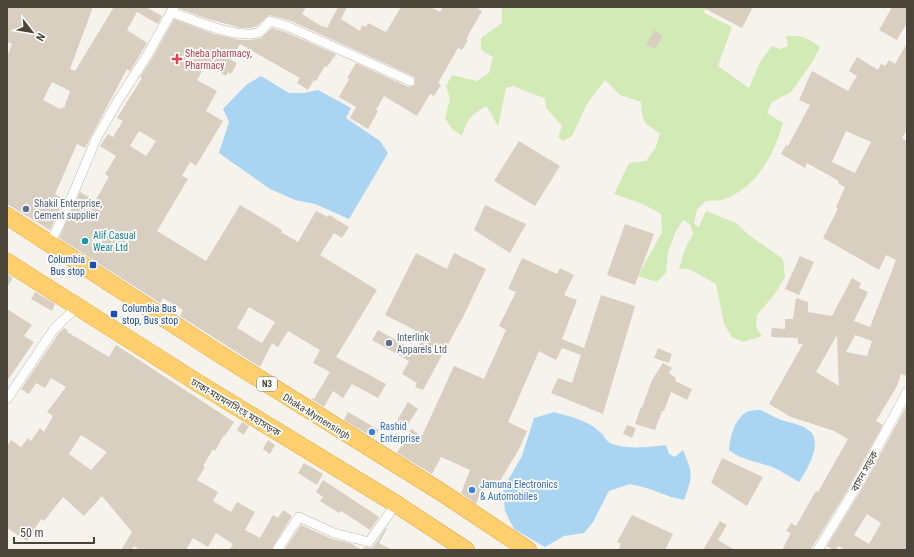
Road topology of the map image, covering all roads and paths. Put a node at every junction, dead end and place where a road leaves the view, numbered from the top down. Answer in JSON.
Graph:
{"nodes":[{"id":1,"x":173,"y":10,"type":"edge"},
{"id":2,"x":410,"y":81,"type":"dead end"},
{"id":3,"x":7,"y":216,"type":"edge"},
{"id":4,"x":50,"y":243,"type":"junction"},
{"id":5,"x":7,"y":262,"type":"edge"},
{"id":6,"x":77,"y":307,"type":"junction"},
{"id":7,"x":907,"y":392,"type":"edge"},
{"id":8,"x":7,"y":399,"type":"edge"},
{"id":9,"x":396,"y":504,"type":"junction"},
{"id":10,"x":277,"y":550,"type":"edge"},
{"id":11,"x":466,"y":550,"type":"edge"},
{"id":12,"x":528,"y":550,"type":"edge"},
{"id":13,"x":818,"y":550,"type":"edge"}],
"edges":[{"from":1,"to":2,"type":"street"},
{"from":1,"to":4,"type":"street"},
{"from":3,"to":4,"type":"highway","name":"Dhaka-Mymensingh","number":"N3"},
{"from":4,"to":12,"type":"highway","name":"Dhaka-Mymensingh","number":"N3"},
{"from":5,"to":6,"type":"highway","name":"ঢাকা-ময়মনসিংহ মহাসড়ক"},
{"from":6,"to":8,"type":"street"},
{"from":6,"to":9,"type":"highway","name":"ঢাকা-ময়মনসিংহ মহাসড়ক"},
{"from":7,"to":13,"type":"street","name":"বাসন সড়ক"},
{"from":9,"to":10,"type":"street"},
{"from":9,"to":11,"type":"highway","name":"ঢাকা-ময়মনসিংহ মহাসড়ক"}]}
